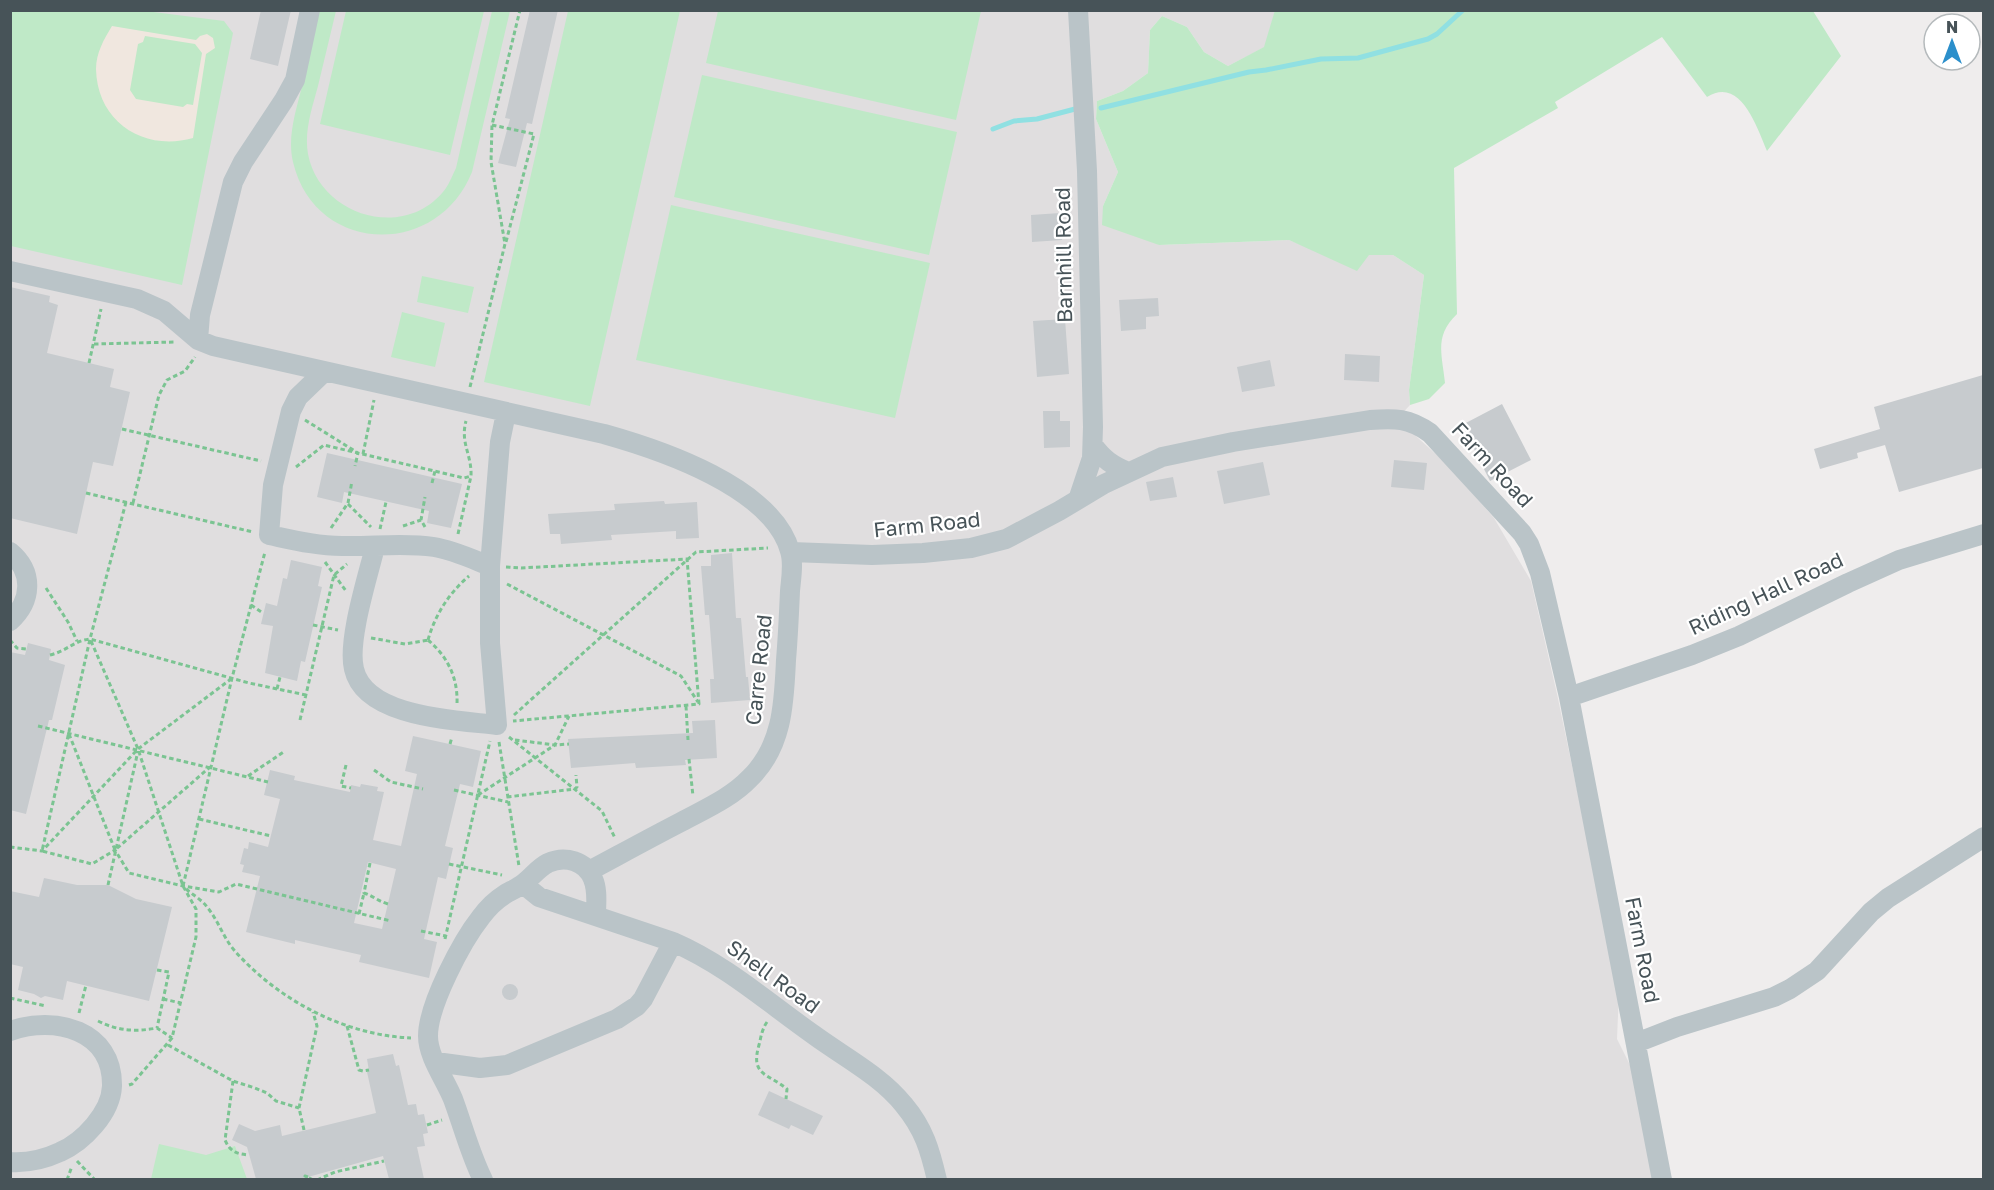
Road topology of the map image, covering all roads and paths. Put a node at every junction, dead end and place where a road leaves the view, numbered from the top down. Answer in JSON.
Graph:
{"nodes":[{"id":1,"x":310,"y":10,"type":"edge"},
{"id":2,"x":520,"y":10,"type":"edge"},
{"id":3,"x":1078,"y":10,"type":"edge"},
{"id":4,"x":492,"y":125,"type":"junction"},
{"id":5,"x":506,"y":244,"type":"junction"},
{"id":6,"x":10,"y":271,"type":"edge"},
{"id":7,"x":104,"y":292,"type":"junction"},
{"id":8,"x":198,"y":340,"type":"junction"},
{"id":9,"x":94,"y":344,"type":"junction"},
{"id":10,"x":89,"y":363,"type":"dead end"},
{"id":11,"x":324,"y":372,"type":"junction"},
{"id":12,"x":378,"y":384,"type":"junction"},
{"id":13,"x":468,"y":404,"type":"junction"},
{"id":14,"x":291,"y":411,"type":"junction"},
{"id":15,"x":506,"y":413,"type":"junction"},
{"id":16,"x":122,"y":429,"type":"dead end"},
{"id":17,"x":151,"y":435,"type":"junction"},
{"id":18,"x":1093,"y":445,"type":"junction"},
{"id":19,"x":361,"y":453,"type":"junction"},
{"id":20,"x":278,"y":465,"type":"junction"},
{"id":21,"x":355,"y":466,"type":"dead end"},
{"id":22,"x":435,"y":471,"type":"junction"},
{"id":23,"x":1128,"y":472,"type":"junction"},
{"id":24,"x":471,"y":476,"type":"junction"},
{"id":25,"x":432,"y":483,"type":"dead end"},
{"id":26,"x":273,"y":485,"type":"junction"},
{"id":27,"x":86,"y":493,"type":"dead end"},
{"id":28,"x":425,"y":497,"type":"dead end"},
{"id":29,"x":1079,"y":497,"type":"junction"},
{"id":30,"x":126,"y":502,"type":"junction"},
{"id":31,"x":386,"y":502,"type":"dead end"},
{"id":32,"x":133,"y":504,"type":"junction"},
{"id":33,"x":348,"y":504,"type":"dead end"},
{"id":34,"x":1983,"y":534,"type":"edge"},
{"id":35,"x":269,"y":535,"type":"junction"},
{"id":36,"x":375,"y":547,"type":"junction"},
{"id":37,"x":445,"y":550,"type":"junction"},
{"id":38,"x":10,"y":552,"type":"edge"},
{"id":39,"x":791,"y":552,"type":"junction"},
{"id":40,"x":687,"y":559,"type":"junction"},
{"id":41,"x":350,"y":562,"type":"dead end"},
{"id":42,"x":490,"y":566,"type":"junction"},
{"id":43,"x":54,"y":600,"type":"dead end"},
{"id":44,"x":251,"y":605,"type":"junction"},
{"id":45,"x":263,"y":614,"type":"dead end"},
{"id":46,"x":10,"y":621,"type":"edge"},
{"id":47,"x":603,"y":635,"type":"junction"},
{"id":48,"x":90,"y":639,"type":"junction"},
{"id":49,"x":10,"y":640,"type":"edge"},
{"id":50,"x":77,"y":641,"type":"junction"},
{"id":51,"x":27,"y":649,"type":"dead end"},
{"id":52,"x":50,"y":655,"type":"dead end"},
{"id":53,"x":280,"y":677,"type":"dead end"},
{"id":54,"x":232,"y":678,"type":"junction"},
{"id":55,"x":277,"y":689,"type":"junction"},
{"id":56,"x":306,"y":695,"type":"junction"},
{"id":57,"x":1569,"y":697,"type":"junction"},
{"id":58,"x":699,"y":704,"type":"junction"},
{"id":59,"x":686,"y":705,"type":"junction"},
{"id":60,"x":569,"y":715,"type":"junction"},
{"id":61,"x":300,"y":720,"type":"dead end"},
{"id":62,"x":456,"y":720,"type":"junction"},
{"id":63,"x":497,"y":725,"type":"junction"},
{"id":64,"x":38,"y":726,"type":"dead end"},
{"id":65,"x":69,"y":732,"type":"junction"},
{"id":66,"x":513,"y":740,"type":"junction"},
{"id":67,"x":688,"y":740,"type":"dead end"},
{"id":68,"x":569,"y":744,"type":"dead end"},
{"id":69,"x":555,"y":745,"type":"junction"},
{"id":70,"x":138,"y":749,"type":"junction"},
{"id":71,"x":285,"y":751,"type":"dead end"},
{"id":72,"x":536,"y":759,"type":"junction"},
{"id":73,"x":689,"y":759,"type":"dead end"},
{"id":74,"x":346,"y":765,"type":"dead end"},
{"id":75,"x":211,"y":767,"type":"junction"},
{"id":76,"x":374,"y":770,"type":"dead end"},
{"id":77,"x":576,"y":775,"type":"dead end"},
{"id":78,"x":248,"y":776,"type":"junction"},
{"id":79,"x":505,"y":778,"type":"junction"},
{"id":80,"x":268,"y":782,"type":"dead end"},
{"id":81,"x":351,"y":788,"type":"dead end"},
{"id":82,"x":423,"y":789,"type":"dead end"},
{"id":83,"x":575,"y":789,"type":"junction"},
{"id":84,"x":454,"y":790,"type":"dead end"},
{"id":85,"x":478,"y":795,"type":"junction"},
{"id":86,"x":94,"y":796,"type":"junction"},
{"id":87,"x":508,"y":800,"type":"junction"},
{"id":88,"x":159,"y":813,"type":"junction"},
{"id":89,"x":694,"y":815,"type":"junction"},
{"id":90,"x":199,"y":819,"type":"junction"},
{"id":91,"x":271,"y":836,"type":"dead end"},
{"id":92,"x":1983,"y":837,"type":"edge"},
{"id":93,"x":10,"y":847,"type":"edge"},
{"id":94,"x":115,"y":850,"type":"junction"},
{"id":95,"x":42,"y":851,"type":"junction"},
{"id":96,"x":622,"y":853,"type":"junction"},
{"id":97,"x":370,"y":863,"type":"dead end"},
{"id":98,"x":449,"y":864,"type":"dead end"},
{"id":99,"x":461,"y":867,"type":"junction"},
{"id":100,"x":589,"y":871,"type":"junction"},
{"id":101,"x":523,"y":884,"type":"junction"},
{"id":102,"x":108,"y":885,"type":"dead end"},
{"id":103,"x":183,"y":886,"type":"junction"},
{"id":104,"x":364,"y":893,"type":"junction"},
{"id":105,"x":388,"y":903,"type":"dead end"},
{"id":106,"x":359,"y":914,"type":"junction"},
{"id":107,"x":596,"y":915,"type":"junction"},
{"id":108,"x":392,"y":921,"type":"dead end"},
{"id":109,"x":421,"y":931,"type":"dead end"},
{"id":110,"x":445,"y":936,"type":"junction"},
{"id":111,"x":465,"y":940,"type":"junction"},
{"id":112,"x":673,"y":942,"type":"junction"},
{"id":113,"x":443,"y":946,"type":"dead end"},
{"id":114,"x":157,"y":970,"type":"dead end"},
{"id":115,"x":86,"y":985,"type":"dead end"},
{"id":116,"x":163,"y":999,"type":"junction"},
{"id":117,"x":181,"y":1003,"type":"junction"},
{"id":118,"x":777,"y":1009,"type":"junction"},
{"id":119,"x":314,"y":1012,"type":"junction"},
{"id":120,"x":94,"y":1019,"type":"dead end"},
{"id":121,"x":80,"y":1020,"type":"junction"},
{"id":122,"x":347,"y":1026,"type":"junction"},
{"id":123,"x":157,"y":1028,"type":"junction"},
{"id":124,"x":10,"y":1031,"type":"edge"},
{"id":125,"x":172,"y":1038,"type":"junction"},
{"id":126,"x":428,"y":1039,"type":"junction"},
{"id":127,"x":1636,"y":1043,"type":"junction"},
{"id":128,"x":168,"y":1045,"type":"junction"},
{"id":129,"x":436,"y":1062,"type":"junction"},
{"id":130,"x":369,"y":1070,"type":"dead end"},
{"id":131,"x":233,"y":1081,"type":"junction"},
{"id":132,"x":112,"y":1088,"type":"junction"},
{"id":133,"x":786,"y":1099,"type":"dead end"},
{"id":134,"x":299,"y":1108,"type":"junction"},
{"id":135,"x":304,"y":1130,"type":"dead end"},
{"id":136,"x":249,"y":1155,"type":"dead end"},
{"id":137,"x":384,"y":1161,"type":"dead end"},
{"id":138,"x":10,"y":1162,"type":"edge"},
{"id":139,"x":308,"y":1177,"type":"dead end"},
{"id":140,"x":67,"y":1179,"type":"edge"},
{"id":141,"x":94,"y":1179,"type":"edge"},
{"id":142,"x":315,"y":1179,"type":"edge"},
{"id":143,"x":483,"y":1179,"type":"edge"},
{"id":144,"x":937,"y":1179,"type":"edge"},
{"id":145,"x":1662,"y":1179,"type":"edge"}],
"edges":[{"from":1,"to":8,"type":"street"},
{"from":2,"to":4,"type":"path"},
{"from":3,"to":18,"type":"street","name":"Barnhill Road"},
{"from":4,"to":5,"type":"path"},
{"from":4,"to":5,"type":"path"},
{"from":5,"to":13,"type":"path"},
{"from":6,"to":7,"type":"street"},
{"from":7,"to":8,"type":"street"},
{"from":7,"to":9,"type":"path"},
{"from":8,"to":9,"type":"path"},
{"from":8,"to":11,"type":"street"},
{"from":8,"to":17,"type":"path"},
{"from":9,"to":10,"type":"path"},
{"from":11,"to":12,"type":"street"},
{"from":11,"to":14,"type":"street"},
{"from":12,"to":13,"type":"street"},
{"from":12,"to":19,"type":"path"},
{"from":13,"to":15,"type":"street"},
{"from":13,"to":24,"type":"path"},
{"from":14,"to":19,"type":"path"},
{"from":14,"to":20,"type":"street"},
{"from":15,"to":39,"type":"street"},
{"from":15,"to":42,"type":"street"},
{"from":16,"to":17,"type":"path"},
{"from":17,"to":20,"type":"path"},
{"from":17,"to":32,"type":"path"},
{"from":18,"to":23,"type":"street"},
{"from":18,"to":29,"type":"street","name":"Barnhill Road"},
{"from":19,"to":21,"type":"path"},
{"from":19,"to":22,"type":"path"},
{"from":19,"to":26,"type":"path"},
{"from":20,"to":26,"type":"street"},
{"from":22,"to":24,"type":"path"},
{"from":22,"to":25,"type":"path"},
{"from":23,"to":29,"type":"street","name":"Farm Road"},
{"from":23,"to":57,"type":"street","name":"Farm Road"},
{"from":24,"to":37,"type":"path"},
{"from":26,"to":35,"type":"street"},
{"from":27,"to":30,"type":"path"},
{"from":28,"to":37,"type":"path"},
{"from":29,"to":39,"type":"street","name":"Farm Road"},
{"from":30,"to":32,"type":"path"},
{"from":30,"to":48,"type":"path"},
{"from":31,"to":33,"type":"path"},
{"from":32,"to":35,"type":"path"},
{"from":34,"to":57,"type":"street","name":"Riding Hall Road"},
{"from":35,"to":36,"type":"street"},
{"from":35,"to":44,"type":"path"},
{"from":36,"to":37,"type":"street"},
{"from":36,"to":62,"type":"street"},
{"from":37,"to":42,"type":"street"},
{"from":38,"to":46,"type":"street"},
{"from":39,"to":40,"type":"path"},
{"from":39,"to":89,"type":"street","name":"Carre Road"},
{"from":40,"to":42,"type":"path"},
{"from":40,"to":47,"type":"path"},
{"from":40,"to":58,"type":"path"},
{"from":41,"to":56,"type":"path"},
{"from":42,"to":47,"type":"path"},
{"from":42,"to":62,"type":"path"},
{"from":42,"to":63,"type":"street"},
{"from":43,"to":50,"type":"path"},
{"from":44,"to":45,"type":"path"},
{"from":44,"to":54,"type":"path"},
{"from":47,"to":58,"type":"path"},
{"from":47,"to":63,"type":"path"},
{"from":48,"to":50,"type":"path"},
{"from":48,"to":54,"type":"path"},
{"from":48,"to":65,"type":"path"},
{"from":48,"to":70,"type":"path"},
{"from":49,"to":51,"type":"path"},
{"from":50,"to":52,"type":"path"},
{"from":53,"to":55,"type":"path"},
{"from":54,"to":55,"type":"path"},
{"from":54,"to":70,"type":"path"},
{"from":54,"to":75,"type":"path"},
{"from":55,"to":56,"type":"path"},
{"from":56,"to":61,"type":"path"},
{"from":57,"to":127,"type":"street","name":"Farm Road"},
{"from":58,"to":59,"type":"path"},
{"from":59,"to":60,"type":"path"},
{"from":59,"to":67,"type":"path"},
{"from":60,"to":63,"type":"path"},
{"from":60,"to":69,"type":"path"},
{"from":62,"to":63,"type":"street"},
{"from":63,"to":66,"type":"path"},
{"from":63,"to":79,"type":"path"},
{"from":63,"to":85,"type":"path"},
{"from":64,"to":65,"type":"path"},
{"from":65,"to":70,"type":"path"},
{"from":65,"to":86,"type":"path"},
{"from":65,"to":95,"type":"path"},
{"from":66,"to":69,"type":"path"},
{"from":66,"to":72,"type":"path"},
{"from":68,"to":69,"type":"path"},
{"from":69,"to":72,"type":"path"},
{"from":70,"to":75,"type":"path"},
{"from":70,"to":86,"type":"path"},
{"from":70,"to":88,"type":"path"},
{"from":70,"to":94,"type":"path"},
{"from":71,"to":78,"type":"path"},
{"from":72,"to":79,"type":"path"},
{"from":72,"to":83,"type":"path"},
{"from":73,"to":89,"type":"path"},
{"from":74,"to":81,"type":"path"},
{"from":75,"to":78,"type":"path"},
{"from":75,"to":88,"type":"path"},
{"from":75,"to":90,"type":"path"},
{"from":76,"to":82,"type":"path"},
{"from":77,"to":83,"type":"path"},
{"from":78,"to":80,"type":"path"},
{"from":79,"to":85,"type":"path"},
{"from":79,"to":87,"type":"path"},
{"from":83,"to":87,"type":"path"},
{"from":83,"to":96,"type":"path"},
{"from":84,"to":85,"type":"path"},
{"from":85,"to":87,"type":"path"},
{"from":85,"to":99,"type":"path"},
{"from":86,"to":94,"type":"path"},
{"from":86,"to":95,"type":"path"},
{"from":87,"to":101,"type":"path"},
{"from":88,"to":94,"type":"path"},
{"from":88,"to":103,"type":"path"},
{"from":89,"to":96,"type":"street","name":"Carre Road"},
{"from":90,"to":91,"type":"path"},
{"from":90,"to":103,"type":"path"},
{"from":92,"to":127,"type":"street"},
{"from":93,"to":95,"type":"path"},
{"from":94,"to":95,"type":"path"},
{"from":94,"to":102,"type":"path"},
{"from":94,"to":103,"type":"path"},
{"from":96,"to":100,"type":"street","name":"Carre Road"},
{"from":97,"to":104,"type":"path"},
{"from":98,"to":99,"type":"path"},
{"from":99,"to":101,"type":"path"},
{"from":99,"to":110,"type":"path"},
{"from":100,"to":101,"type":"street"},
{"from":100,"to":107,"type":"street"},
{"from":101,"to":107,"type":"street","name":"Shell Road"},
{"from":101,"to":111,"type":"street"},
{"from":103,"to":106,"type":"path"},
{"from":103,"to":117,"type":"path"},
{"from":103,"to":119,"type":"path"},
{"from":104,"to":105,"type":"path"},
{"from":104,"to":106,"type":"path"},
{"from":106,"to":108,"type":"path"},
{"from":107,"to":112,"type":"street","name":"Shell Road"},
{"from":109,"to":110,"type":"path"},
{"from":110,"to":111,"type":"path"},
{"from":110,"to":113,"type":"path"},
{"from":111,"to":126,"type":"street"},
{"from":112,"to":118,"type":"street","name":"Shell Road"},
{"from":112,"to":129,"type":"street"},
{"from":114,"to":116,"type":"path"},
{"from":115,"to":121,"type":"path"},
{"from":116,"to":117,"type":"path"},
{"from":116,"to":123,"type":"path"},
{"from":117,"to":125,"type":"path"},
{"from":118,"to":133,"type":"path"},
{"from":118,"to":144,"type":"street","name":"Shell Road"},
{"from":119,"to":122,"type":"path"},
{"from":119,"to":134,"type":"path"},
{"from":120,"to":123,"type":"path"},
{"from":121,"to":124,"type":"street"},
{"from":121,"to":132,"type":"street"},
{"from":122,"to":126,"type":"path"},
{"from":122,"to":130,"type":"path"},
{"from":123,"to":125,"type":"path"},
{"from":125,"to":128,"type":"path"},
{"from":126,"to":129,"type":"street"},
{"from":127,"to":145,"type":"street","name":"Farm Road"},
{"from":128,"to":131,"type":"path"},
{"from":128,"to":132,"type":"path"},
{"from":129,"to":143,"type":"street"},
{"from":131,"to":134,"type":"path"},
{"from":131,"to":136,"type":"path"},
{"from":132,"to":138,"type":"street"},
{"from":134,"to":135,"type":"path"},
{"from":137,"to":142,"type":"path"},
{"from":139,"to":142,"type":"path"},
{"from":140,"to":141,"type":"path"}]}
